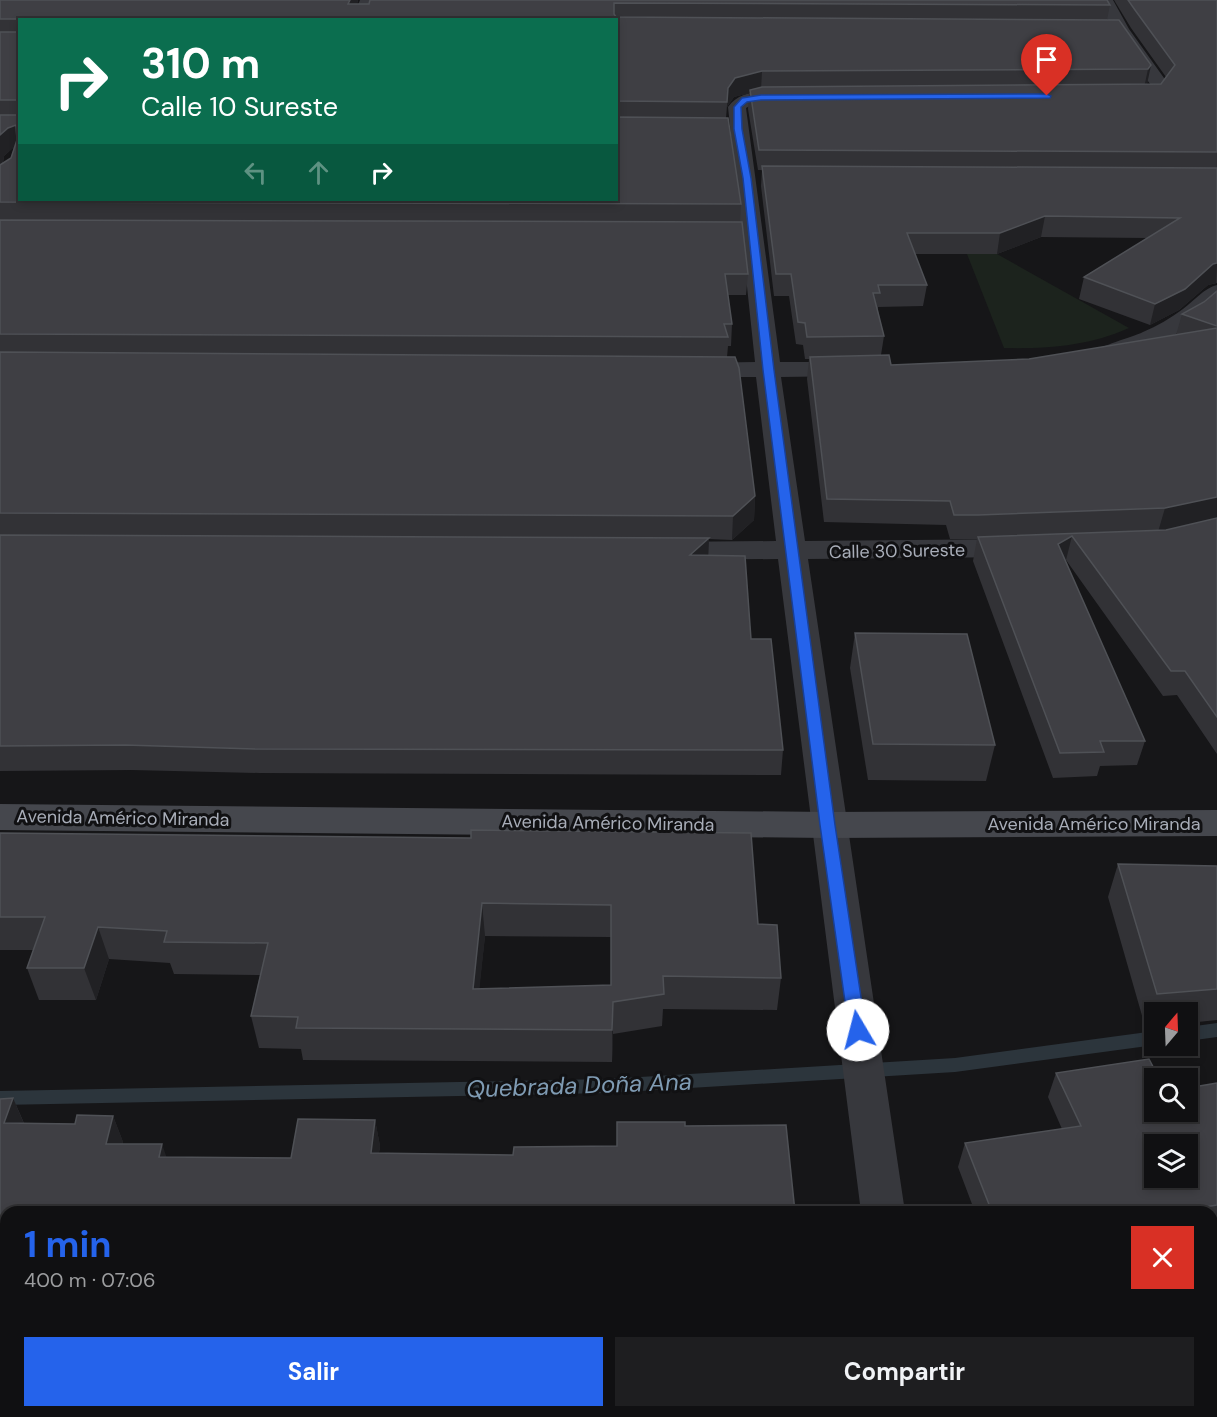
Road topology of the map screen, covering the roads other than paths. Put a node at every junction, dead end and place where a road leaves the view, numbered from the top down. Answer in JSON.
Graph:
{"nodes":[{"id":1,"x":368,"y":0,"type":"edge"},
{"id":2,"x":1105,"y":0,"type":"edge"},
{"id":3,"x":361,"y":18,"type":"edge"},
{"id":4,"x":1098,"y":30,"type":"edge"},
{"id":5,"x":1121,"y":30,"type":"junction"},
{"id":6,"x":1107,"y":96,"type":"edge"},
{"id":7,"x":809,"y":97,"type":"edge"},
{"id":8,"x":1217,"y":292,"type":"edge"},
{"id":9,"x":1085,"y":358,"type":"edge"},
{"id":10,"x":881,"y":369,"type":"edge"},
{"id":11,"x":674,"y":370,"type":"edge"},
{"id":12,"x":768,"y":370,"type":"junction"},
{"id":13,"x":1042,"y":547,"type":"edge"},
{"id":14,"x":640,"y":551,"type":"edge"},
{"id":15,"x":794,"y":551,"type":"junction"},
{"id":16,"x":0,"y":817,"type":"edge"},
{"id":17,"x":1217,"y":823,"type":"edge"},
{"id":18,"x":828,"y":825,"type":"junction"},
{"id":19,"x":882,"y":1206,"type":"edge"}],
"edges":[{"from":1,"to":3,"type":"street"},
{"from":2,"to":5,"type":"street"},
{"from":4,"to":5,"type":"street"},
{"from":5,"to":6,"type":"street"},
{"from":7,"to":12,"type":"street"},
{"from":8,"to":9,"type":"street"},
{"from":10,"to":12,"type":"street"},
{"from":11,"to":12,"type":"street"},
{"from":12,"to":15,"type":"street"},
{"from":13,"to":15,"type":"street","name":"Calle 30 Sureste"},
{"from":14,"to":15,"type":"street","name":"Calle 30 Sureste"},
{"from":15,"to":18,"type":"street"},
{"from":16,"to":18,"type":"street","name":"Avenida Américo Miranda"},
{"from":17,"to":18,"type":"street","name":"Avenida Américo Miranda"},
{"from":18,"to":19,"type":"street"}]}
